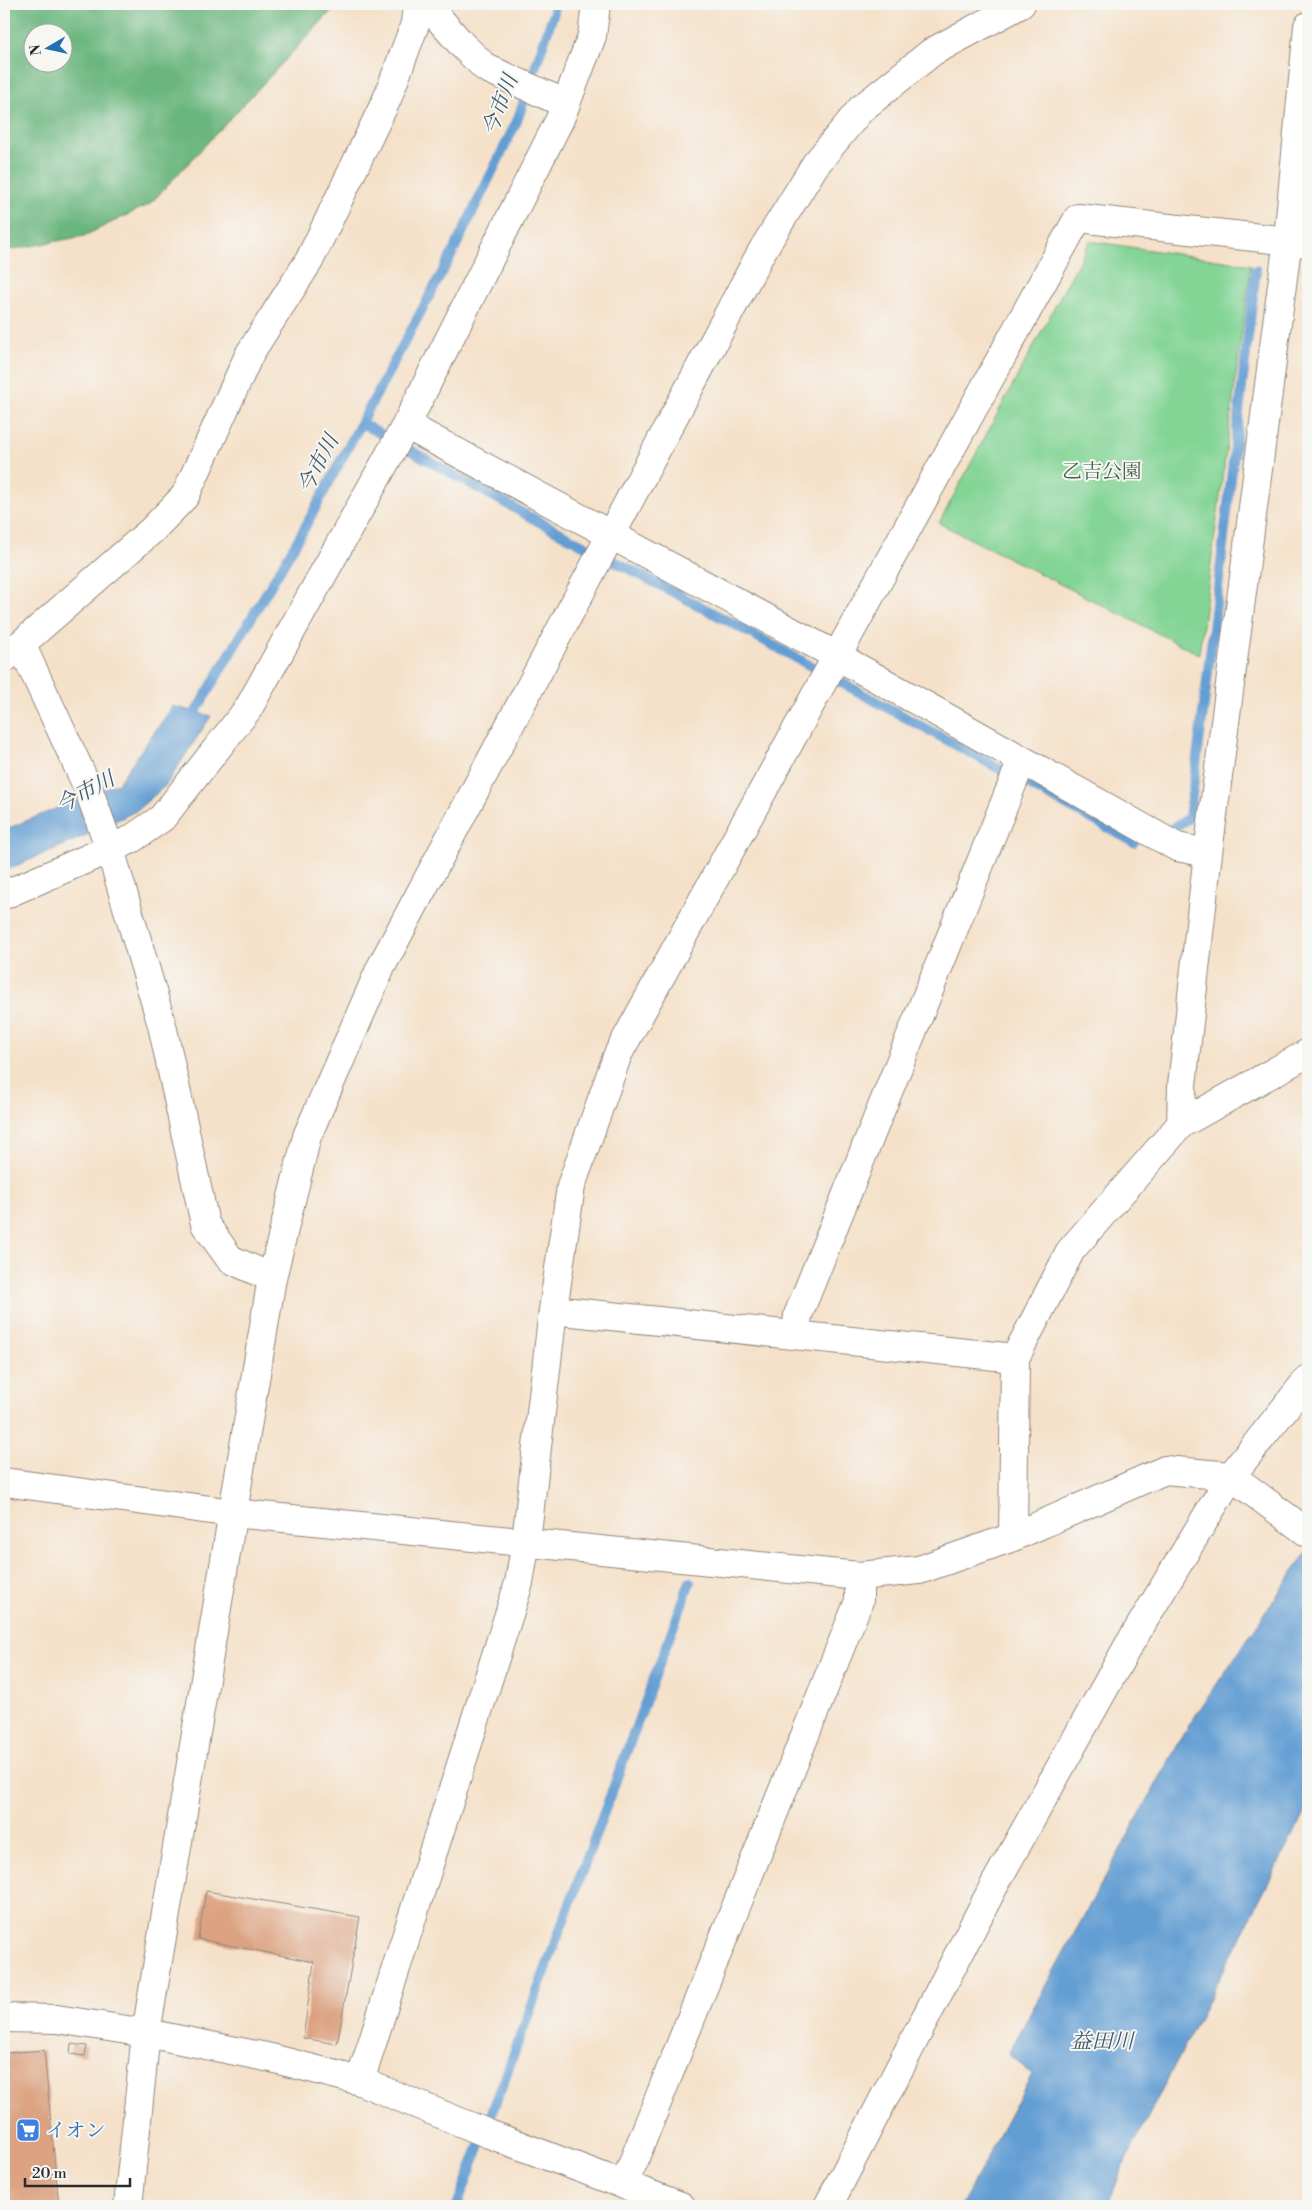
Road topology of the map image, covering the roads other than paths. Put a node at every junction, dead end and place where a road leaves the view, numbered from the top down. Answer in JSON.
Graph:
{"nodes":[{"id":1,"x":417,"y":4,"type":"edge"},
{"id":2,"x":426,"y":4,"type":"edge"},
{"id":3,"x":596,"y":4,"type":"edge"},
{"id":4,"x":1021,"y":4,"type":"edge"},
{"id":5,"x":1308,"y":26,"type":"edge"},
{"id":6,"x":559,"y":101,"type":"junction"},
{"id":7,"x":1298,"y":241,"type":"edge"},
{"id":8,"x":406,"y":425,"type":"junction"},
{"id":9,"x":610,"y":536,"type":"junction"},
{"id":10,"x":13,"y":652,"type":"edge"},
{"id":11,"x":837,"y":656,"type":"junction"},
{"id":12,"x":1022,"y":760,"type":"junction"},
{"id":13,"x":106,"y":839,"type":"junction"},
{"id":14,"x":1208,"y":853,"type":"junction"},
{"id":15,"x":4,"y":895,"type":"edge"},
{"id":16,"x":1308,"y":1054,"type":"edge"},
{"id":17,"x":1181,"y":1124,"type":"junction"},
{"id":18,"x":272,"y":1278,"type":"junction"},
{"id":19,"x":553,"y":1310,"type":"junction"},
{"id":20,"x":796,"y":1335,"type":"junction"},
{"id":21,"x":1015,"y":1358,"type":"junction"},
{"id":22,"x":1308,"y":1379,"type":"edge"},
{"id":23,"x":1231,"y":1476,"type":"junction"},
{"id":24,"x":4,"y":1482,"type":"edge"},
{"id":25,"x":233,"y":1513,"type":"junction"},
{"id":26,"x":1308,"y":1533,"type":"edge"},
{"id":27,"x":1014,"y":1537,"type":"junction"},
{"id":28,"x":526,"y":1541,"type":"junction"},
{"id":29,"x":859,"y":1576,"type":"junction"},
{"id":30,"x":4,"y":2018,"type":"edge"},
{"id":31,"x":146,"y":2033,"type":"junction"},
{"id":32,"x":360,"y":2081,"type":"junction"},
{"id":33,"x":624,"y":2185,"type":"junction"},
{"id":34,"x":128,"y":2206,"type":"edge"},
{"id":35,"x":682,"y":2206,"type":"edge"},
{"id":36,"x":828,"y":2206,"type":"edge"}],
"edges":[{"from":1,"to":10,"type":"street"},
{"from":2,"to":6,"type":"street"},
{"from":3,"to":6,"type":"street"},
{"from":4,"to":9,"type":"street"},
{"from":5,"to":7,"type":"street"},
{"from":6,"to":8,"type":"street"},
{"from":7,"to":11,"type":"street"},
{"from":7,"to":14,"type":"street"},
{"from":8,"to":9,"type":"street"},
{"from":8,"to":13,"type":"street"},
{"from":9,"to":11,"type":"street"},
{"from":9,"to":18,"type":"street"},
{"from":10,"to":13,"type":"street"},
{"from":11,"to":12,"type":"street"},
{"from":11,"to":19,"type":"street"},
{"from":12,"to":14,"type":"street"},
{"from":12,"to":20,"type":"street"},
{"from":13,"to":15,"type":"street"},
{"from":13,"to":18,"type":"street"},
{"from":14,"to":17,"type":"street"},
{"from":16,"to":17,"type":"street"},
{"from":17,"to":21,"type":"street"},
{"from":18,"to":25,"type":"street"},
{"from":19,"to":20,"type":"street"},
{"from":19,"to":28,"type":"street"},
{"from":20,"to":21,"type":"street"},
{"from":21,"to":27,"type":"street"},
{"from":22,"to":23,"type":"street"},
{"from":23,"to":26,"type":"street"},
{"from":23,"to":27,"type":"street"},
{"from":23,"to":36,"type":"street"},
{"from":24,"to":25,"type":"street"},
{"from":25,"to":28,"type":"street"},
{"from":25,"to":31,"type":"street"},
{"from":27,"to":29,"type":"street"},
{"from":28,"to":29,"type":"street"},
{"from":28,"to":32,"type":"street"},
{"from":29,"to":33,"type":"street"},
{"from":30,"to":31,"type":"street"},
{"from":31,"to":32,"type":"street"},
{"from":31,"to":34,"type":"street"},
{"from":32,"to":33,"type":"street"},
{"from":33,"to":35,"type":"street"}]}
